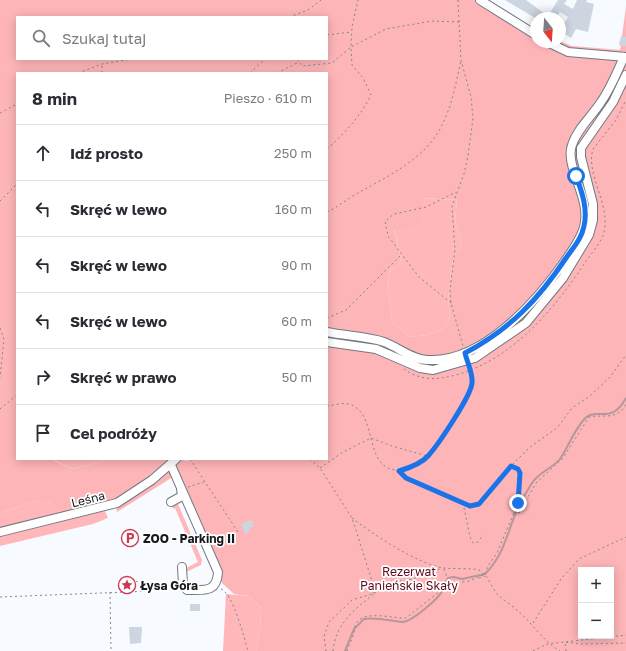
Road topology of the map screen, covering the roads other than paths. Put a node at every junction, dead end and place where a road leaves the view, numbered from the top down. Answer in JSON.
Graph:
{"nodes":[{"id":1,"x":480,"y":0,"type":"edge"},
{"id":2,"x":530,"y":32,"type":"edge"},
{"id":3,"x":560,"y":48,"type":"edge"},
{"id":4,"x":625,"y":57,"type":"edge"},
{"id":5,"x":626,"y":75,"type":"edge"},
{"id":6,"x":328,"y":332,"type":"edge"},
{"id":7,"x":328,"y":342,"type":"edge"},
{"id":8,"x":466,"y":357,"type":"junction"},
{"id":9,"x":174,"y":462,"type":"edge"},
{"id":10,"x":181,"y":488,"type":"junction"},
{"id":11,"x":170,"y":500,"type":"dead end"},
{"id":12,"x":0,"y":532,"type":"edge"},
{"id":13,"x":182,"y":567,"type":"dead end"}],
"edges":[{"from":1,"to":2,"type":"street"},
{"from":3,"to":4,"type":"street"},
{"from":4,"to":8,"type":"street"},
{"from":5,"to":8,"type":"street"},
{"from":6,"to":8,"type":"street"},
{"from":7,"to":8,"type":"street"},
{"from":9,"to":10,"type":"street"},
{"from":9,"to":12,"type":"street","name":"Leśna"},
{"from":10,"to":11,"type":"street"},
{"from":10,"to":13,"type":"street"}]}
